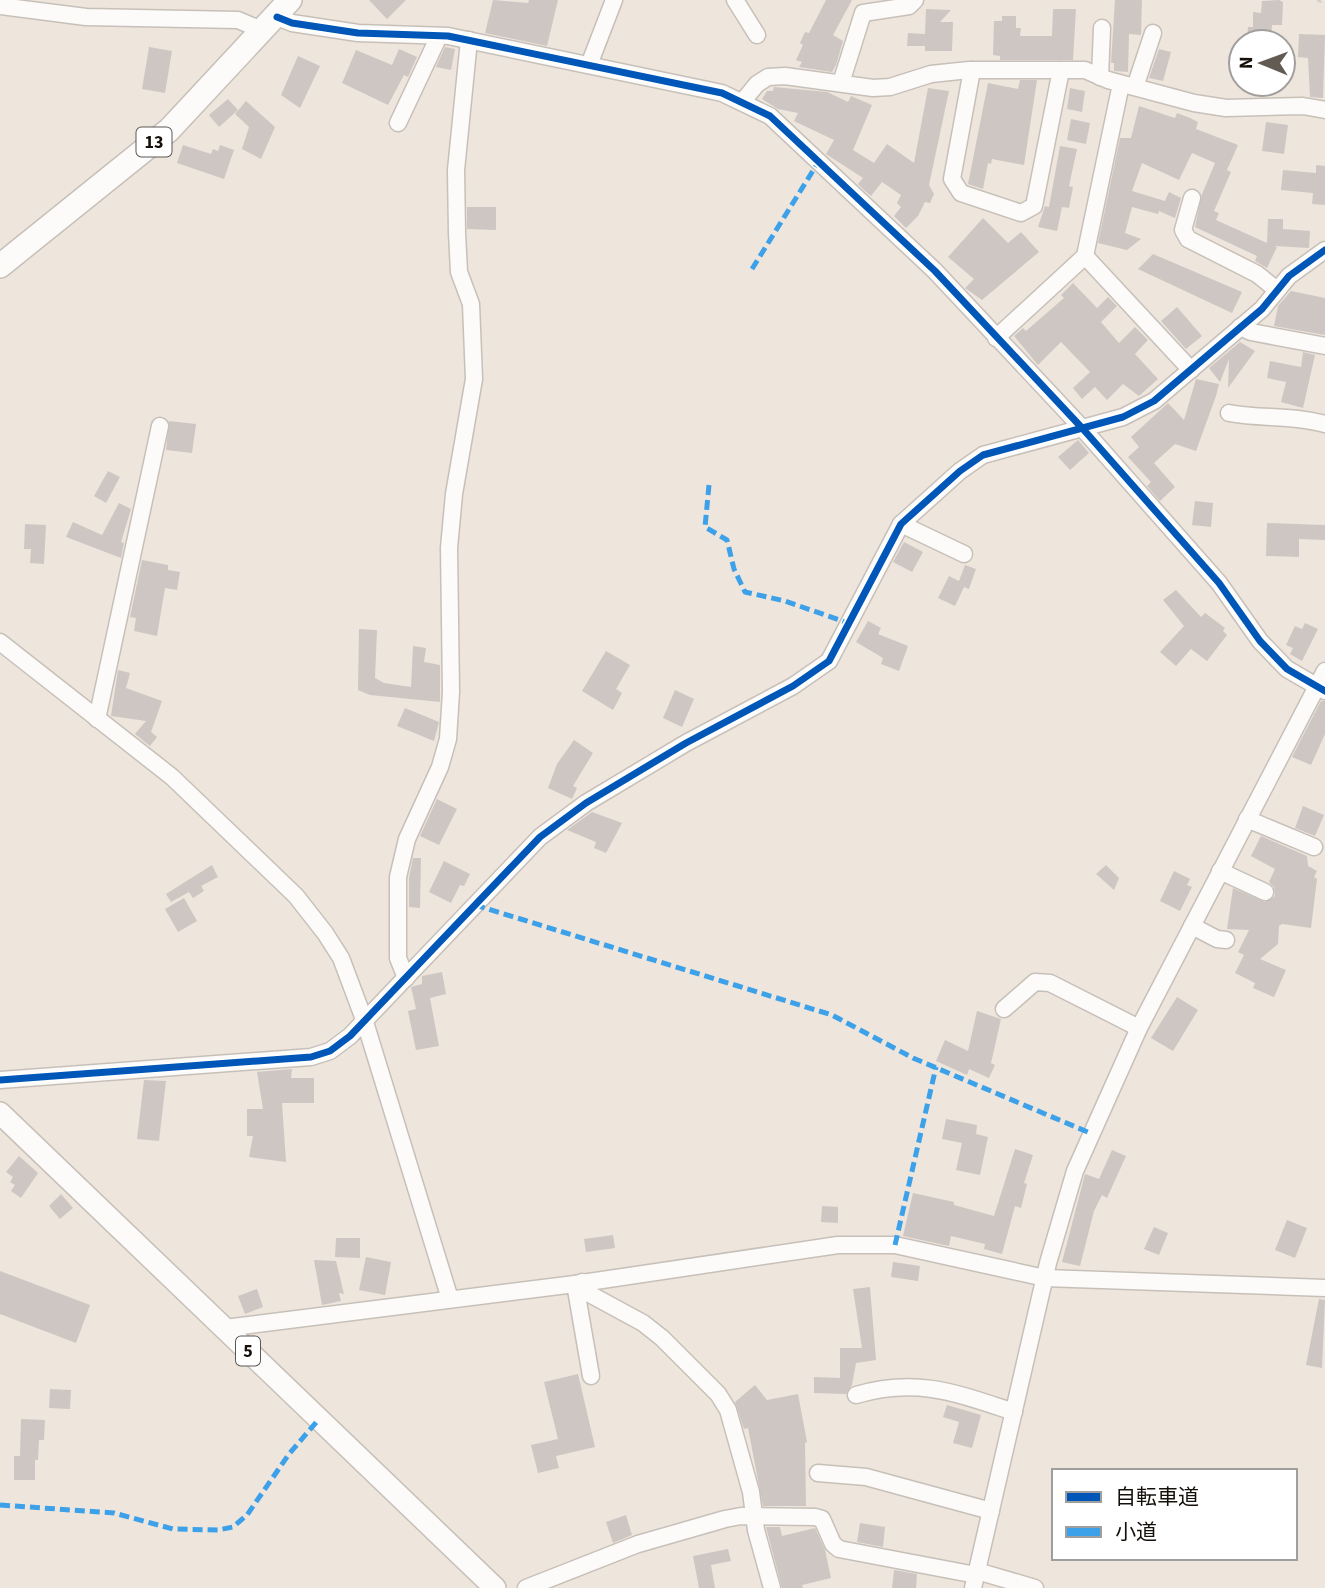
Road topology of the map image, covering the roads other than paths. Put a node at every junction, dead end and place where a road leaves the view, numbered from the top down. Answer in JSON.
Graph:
{"nodes":[{"id":1,"x":614,"y":0,"type":"edge"},
{"id":2,"x":735,"y":0,"type":"edge"},
{"id":3,"x":915,"y":0,"type":"edge"},
{"id":4,"x":0,"y":6,"type":"edge"},
{"id":5,"x":864,"y":7,"type":"edge"},
{"id":6,"x":277,"y":16,"type":"edge"},
{"id":7,"x":1102,"y":28,"type":"dead end"},
{"id":8,"x":1153,"y":33,"type":"dead end"},
{"id":9,"x":757,"y":35,"type":"dead end"},
{"id":10,"x":439,"y":36,"type":"junction"},
{"id":11,"x":469,"y":40,"type":"junction"},
{"id":12,"x":589,"y":65,"type":"junction"},
{"id":13,"x":972,"y":70,"type":"junction"},
{"id":14,"x":1061,"y":70,"type":"junction"},
{"id":15,"x":1100,"y":77,"type":"junction"},
{"id":16,"x":841,"y":83,"type":"junction"},
{"id":17,"x":1128,"y":86,"type":"junction"},
{"id":18,"x":743,"y":101,"type":"junction"},
{"id":19,"x":1325,"y":110,"type":"edge"},
{"id":20,"x":398,"y":123,"type":"dead end"},
{"id":21,"x":1192,"y":198,"type":"dead end"},
{"id":22,"x":1325,"y":250,"type":"edge"},
{"id":23,"x":1085,"y":256,"type":"junction"},
{"id":24,"x":0,"y":265,"type":"edge"},
{"id":25,"x":1277,"y":290,"type":"junction"},
{"id":26,"x":1240,"y":327,"type":"junction"},
{"id":27,"x":996,"y":338,"type":"junction"},
{"id":28,"x":1325,"y":346,"type":"edge"},
{"id":29,"x":1191,"y":370,"type":"junction"},
{"id":30,"x":1229,"y":413,"type":"dead end"},
{"id":31,"x":1325,"y":424,"type":"edge"},
{"id":32,"x":160,"y":426,"type":"dead end"},
{"id":33,"x":1083,"y":429,"type":"junction"},
{"id":34,"x":901,"y":523,"type":"junction"},
{"id":35,"x":964,"y":554,"type":"dead end"},
{"id":36,"x":0,"y":642,"type":"edge"},
{"id":37,"x":1325,"y":671,"type":"edge"},
{"id":38,"x":1321,"y":689,"type":"edge"},
{"id":39,"x":97,"y":719,"type":"junction"},
{"id":40,"x":1247,"y":819,"type":"junction"},
{"id":41,"x":1314,"y":846,"type":"dead end"},
{"id":42,"x":1220,"y":871,"type":"junction"},
{"id":43,"x":1265,"y":892,"type":"dead end"},
{"id":44,"x":1192,"y":926,"type":"junction"},
{"id":45,"x":1226,"y":940,"type":"dead end"},
{"id":46,"x":406,"y":978,"type":"junction"},
{"id":47,"x":1004,"y":1009,"type":"dead end"},
{"id":48,"x":365,"y":1022,"type":"junction"},
{"id":49,"x":1139,"y":1028,"type":"junction"},
{"id":50,"x":0,"y":1080,"type":"edge"},
{"id":51,"x":0,"y":1113,"type":"edge"},
{"id":52,"x":1045,"y":1278,"type":"junction"},
{"id":53,"x":578,"y":1283,"type":"junction"},
{"id":54,"x":1325,"y":1288,"type":"edge"},
{"id":55,"x":450,"y":1299,"type":"junction"},
{"id":56,"x":225,"y":1328,"type":"junction"},
{"id":57,"x":591,"y":1376,"type":"dead end"},
{"id":58,"x":856,"y":1395,"type":"dead end"},
{"id":59,"x":1014,"y":1412,"type":"junction"},
{"id":60,"x":818,"y":1473,"type":"dead end"},
{"id":61,"x":991,"y":1511,"type":"junction"},
{"id":62,"x":755,"y":1517,"type":"junction"},
{"id":63,"x":975,"y":1578,"type":"edge"},
{"id":64,"x":495,"y":1588,"type":"edge"},
{"id":65,"x":526,"y":1588,"type":"edge"},
{"id":66,"x":772,"y":1588,"type":"edge"},
{"id":67,"x":1035,"y":1588,"type":"edge"}],
"edges":[{"from":1,"to":12,"type":"street"},
{"from":2,"to":9,"type":"street"},
{"from":3,"to":5,"type":"street"},
{"from":4,"to":6,"type":"street"},
{"from":5,"to":16,"type":"street"},
{"from":6,"to":10,"type":"street"},
{"from":6,"to":24,"type":"highway","number":"13"},
{"from":7,"to":15,"type":"street"},
{"from":8,"to":17,"type":"street"},
{"from":10,"to":11,"type":"street"},
{"from":10,"to":20,"type":"street"},
{"from":11,"to":12,"type":"street"},
{"from":11,"to":46,"type":"street"},
{"from":12,"to":18,"type":"street"},
{"from":13,"to":14,"type":"street"},
{"from":13,"to":14,"type":"street"},
{"from":13,"to":16,"type":"street"},
{"from":14,"to":15,"type":"street"},
{"from":15,"to":17,"type":"street"},
{"from":16,"to":18,"type":"street"},
{"from":17,"to":19,"type":"street"},
{"from":17,"to":23,"type":"street"},
{"from":18,"to":27,"type":"street"},
{"from":21,"to":25,"type":"street"},
{"from":22,"to":25,"type":"street"},
{"from":23,"to":27,"type":"street"},
{"from":23,"to":29,"type":"street"},
{"from":25,"to":26,"type":"street"},
{"from":26,"to":28,"type":"street"},
{"from":26,"to":29,"type":"street"},
{"from":27,"to":33,"type":"street"},
{"from":29,"to":33,"type":"street"},
{"from":30,"to":31,"type":"street"},
{"from":32,"to":39,"type":"street"},
{"from":33,"to":34,"type":"street"},
{"from":33,"to":38,"type":"street"},
{"from":34,"to":35,"type":"street"},
{"from":34,"to":46,"type":"street"},
{"from":36,"to":39,"type":"street"},
{"from":37,"to":38,"type":"street"},
{"from":38,"to":40,"type":"street"},
{"from":39,"to":48,"type":"street"},
{"from":40,"to":41,"type":"street"},
{"from":40,"to":42,"type":"street"},
{"from":42,"to":43,"type":"street"},
{"from":42,"to":44,"type":"street"},
{"from":44,"to":45,"type":"street"},
{"from":44,"to":49,"type":"street"},
{"from":46,"to":48,"type":"street"},
{"from":47,"to":49,"type":"street"},
{"from":48,"to":50,"type":"street"},
{"from":48,"to":55,"type":"street"},
{"from":49,"to":52,"type":"street"},
{"from":51,"to":56,"type":"main road","number":"5"},
{"from":52,"to":53,"type":"street"},
{"from":52,"to":54,"type":"street"},
{"from":52,"to":59,"type":"street"},
{"from":53,"to":55,"type":"street"},
{"from":53,"to":57,"type":"street"},
{"from":53,"to":62,"type":"street"},
{"from":55,"to":56,"type":"street"},
{"from":56,"to":64,"type":"main road","number":"5"},
{"from":58,"to":59,"type":"street"},
{"from":59,"to":61,"type":"street"},
{"from":60,"to":61,"type":"street"},
{"from":61,"to":63,"type":"street"},
{"from":62,"to":63,"type":"street"},
{"from":62,"to":65,"type":"street"},
{"from":62,"to":66,"type":"street"},
{"from":63,"to":67,"type":"street"}]}
